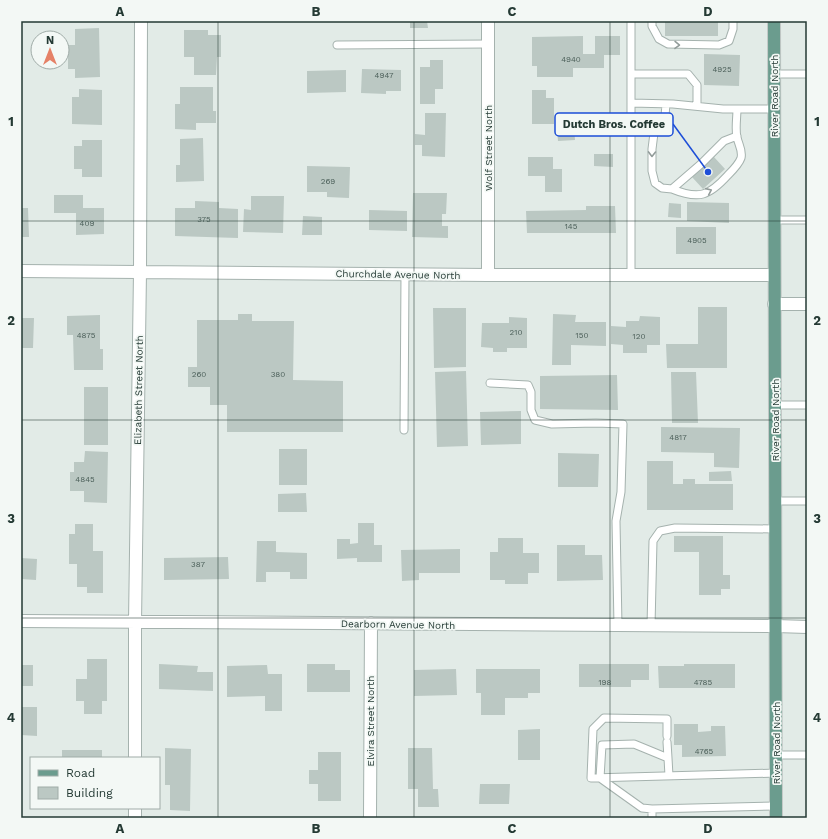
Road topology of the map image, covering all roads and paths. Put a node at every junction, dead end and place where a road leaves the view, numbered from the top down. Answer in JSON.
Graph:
{"nodes":[{"id":1,"x":141,"y":21,"type":"edge"},
{"id":2,"x":488,"y":21,"type":"edge"},
{"id":3,"x":631,"y":21,"type":"edge"},
{"id":4,"x":652,"y":21,"type":"edge"},
{"id":5,"x":733,"y":21,"type":"edge"},
{"id":6,"x":774,"y":21,"type":"edge"},
{"id":7,"x":488,"y":44,"type":"junction"},
{"id":8,"x":337,"y":45,"type":"dead end"},
{"id":9,"x":631,"y":74,"type":"junction"},
{"id":10,"x":774,"y":74,"type":"junction"},
{"id":11,"x":807,"y":74,"type":"edge"},
{"id":12,"x":631,"y":103,"type":"junction"},
{"id":13,"x":666,"y":104,"type":"junction"},
{"id":14,"x":697,"y":106,"type":"junction"},
{"id":15,"x":737,"y":109,"type":"junction"},
{"id":16,"x":774,"y":109,"type":"junction"},
{"id":17,"x":737,"y":136,"type":"junction"},
{"id":18,"x":672,"y":189,"type":"junction"},
{"id":19,"x":774,"y":220,"type":"junction"},
{"id":20,"x":807,"y":220,"type":"edge"},
{"id":21,"x":21,"y":272,"type":"edge"},
{"id":22,"x":140,"y":272,"type":"junction"},
{"id":23,"x":405,"y":274,"type":"junction"},
{"id":24,"x":488,"y":275,"type":"junction"},
{"id":25,"x":631,"y":275,"type":"junction"},
{"id":26,"x":774,"y":275,"type":"junction"},
{"id":27,"x":774,"y":304,"type":"junction"},
{"id":28,"x":807,"y":304,"type":"edge"},
{"id":29,"x":490,"y":383,"type":"dead end"},
{"id":30,"x":775,"y":405,"type":"junction"},
{"id":31,"x":807,"y":405,"type":"edge"},
{"id":32,"x":404,"y":430,"type":"dead end"},
{"id":33,"x":775,"y":501,"type":"junction"},
{"id":34,"x":807,"y":501,"type":"edge"},
{"id":35,"x":775,"y":529,"type":"junction"},
{"id":36,"x":21,"y":621,"type":"edge"},
{"id":37,"x":135,"y":622,"type":"junction"},
{"id":38,"x":371,"y":623,"type":"junction"},
{"id":39,"x":618,"y":626,"type":"junction"},
{"id":40,"x":651,"y":626,"type":"junction"},
{"id":41,"x":776,"y":626,"type":"junction"},
{"id":42,"x":807,"y":627,"type":"edge"},
{"id":43,"x":776,"y":755,"type":"junction"},
{"id":44,"x":807,"y":755,"type":"edge"},
{"id":45,"x":135,"y":757,"type":"edge"},
{"id":46,"x":668,"y":758,"type":"junction"},
{"id":47,"x":776,"y":773,"type":"junction"},
{"id":48,"x":669,"y":776,"type":"junction"},
{"id":49,"x":600,"y":778,"type":"junction"},
{"id":50,"x":775,"y":806,"type":"junction"},
{"id":51,"x":652,"y":809,"type":"junction"},
{"id":52,"x":370,"y":818,"type":"edge"},
{"id":53,"x":652,"y":818,"type":"edge"},
{"id":54,"x":776,"y":818,"type":"edge"}],
"edges":[{"from":1,"to":22,"type":"street","name":"Elizabeth Street North"},
{"from":2,"to":7,"type":"street","name":"Wolf Street North"},
{"from":3,"to":9,"type":"lane"},
{"from":4,"to":5,"type":"lane","one_way":true},
{"from":6,"to":10,"type":"main road","name":"River Road North"},
{"from":7,"to":8,"type":"lane"},
{"from":7,"to":24,"type":"street","name":"Wolf Street North"},
{"from":9,"to":12,"type":"lane"},
{"from":9,"to":14,"type":"lane"},
{"from":10,"to":11,"type":"lane"},
{"from":10,"to":16,"type":"main road","name":"River Road North"},
{"from":12,"to":13,"type":"lane"},
{"from":12,"to":25,"type":"lane"},
{"from":13,"to":14,"type":"lane"},
{"from":13,"to":18,"type":"lane","one_way":true},
{"from":14,"to":15,"type":"lane"},
{"from":15,"to":16,"type":"lane"},
{"from":15,"to":17,"type":"lane"},
{"from":16,"to":19,"type":"main road","name":"River Road North"},
{"from":17,"to":18,"type":"lane"},
{"from":18,"to":17,"type":"lane","one_way":true},
{"from":19,"to":20,"type":"lane"},
{"from":19,"to":26,"type":"main road","name":"River Road North"},
{"from":21,"to":22,"type":"street","name":"Churchdale Avenue North"},
{"from":22,"to":23,"type":"street","name":"Churchdale Avenue North"},
{"from":22,"to":37,"type":"street","name":"Elizabeth Street North"},
{"from":23,"to":24,"type":"street","name":"Churchdale Avenue North"},
{"from":23,"to":32,"type":"lane"},
{"from":24,"to":25,"type":"street","name":"Churchdale Avenue North"},
{"from":25,"to":26,"type":"street","name":"Churchdale Avenue North"},
{"from":26,"to":27,"type":"main road","name":"River Road North"},
{"from":27,"to":28,"type":"street"},
{"from":27,"to":30,"type":"main road","name":"River Road North"},
{"from":29,"to":39,"type":"lane"},
{"from":30,"to":31,"type":"lane"},
{"from":30,"to":33,"type":"main road","name":"River Road North"},
{"from":33,"to":34,"type":"lane"},
{"from":33,"to":35,"type":"main road","name":"River Road North"},
{"from":35,"to":40,"type":"lane"},
{"from":35,"to":41,"type":"main road","name":"River Road North"},
{"from":36,"to":37,"type":"street","name":"Dearborn Avenue North"},
{"from":37,"to":38,"type":"street","name":"Dearborn Avenue North"},
{"from":37,"to":45,"type":"street","name":"Elizabeth Street North"},
{"from":38,"to":39,"type":"street","name":"Dearborn Avenue North"},
{"from":38,"to":52,"type":"street","name":"Elvira Street North"},
{"from":39,"to":40,"type":"street","name":"Dearborn Avenue North"},
{"from":40,"to":41,"type":"street","name":"Dearborn Avenue North"},
{"from":41,"to":42,"type":"street","name":"Dearborn Avenue North"},
{"from":41,"to":43,"type":"main road","name":"River Road North"},
{"from":43,"to":44,"type":"lane"},
{"from":43,"to":47,"type":"main road","name":"River Road North"},
{"from":46,"to":48,"type":"lane"},
{"from":46,"to":49,"type":"lane"},
{"from":46,"to":49,"type":"lane"},
{"from":47,"to":48,"type":"lane"},
{"from":47,"to":50,"type":"main road","name":"River Road North"},
{"from":48,"to":49,"type":"lane"},
{"from":49,"to":51,"type":"lane"},
{"from":50,"to":51,"type":"lane"},
{"from":50,"to":54,"type":"main road","name":"River Road North"},
{"from":51,"to":53,"type":"lane"}]}
